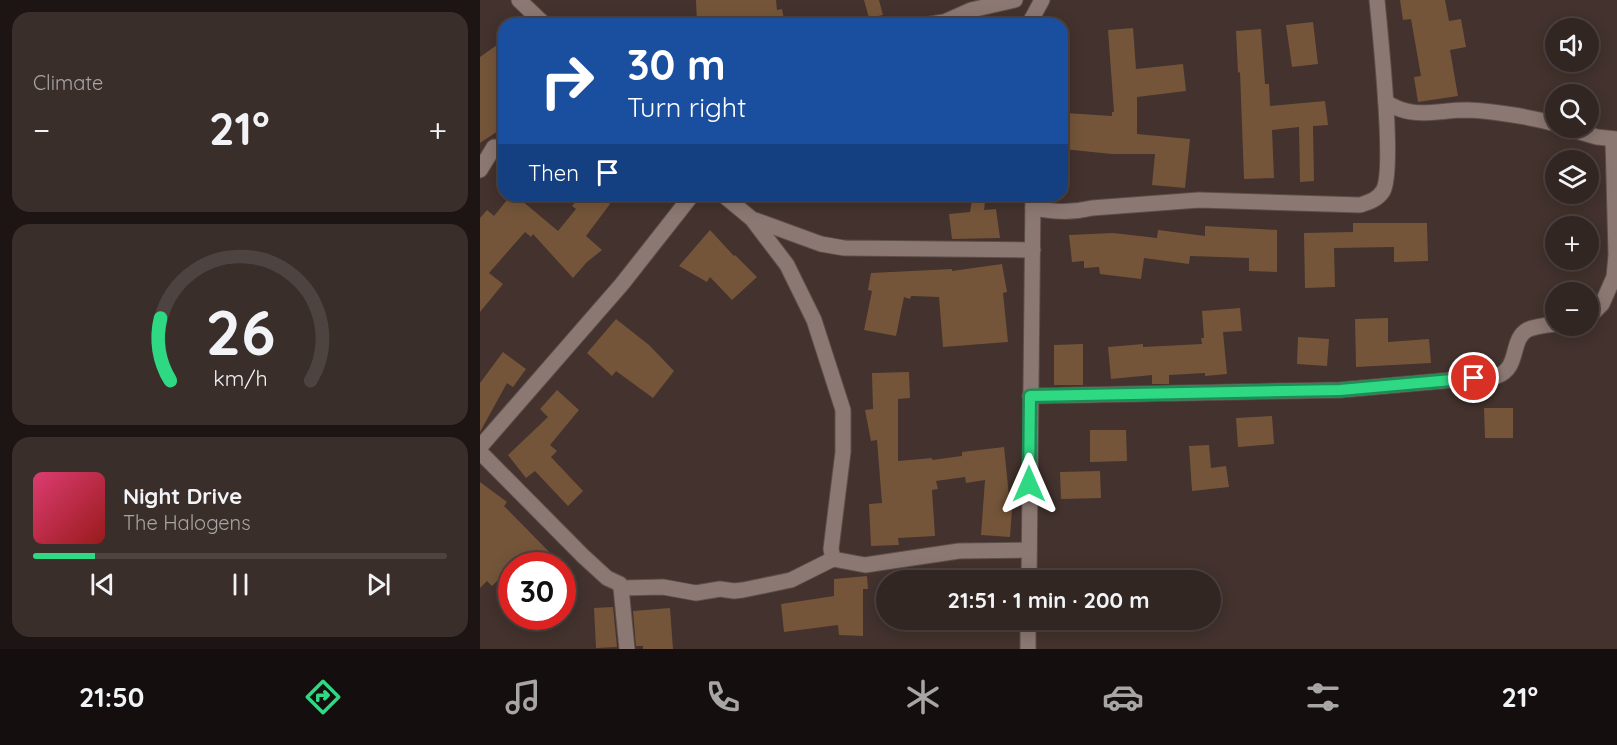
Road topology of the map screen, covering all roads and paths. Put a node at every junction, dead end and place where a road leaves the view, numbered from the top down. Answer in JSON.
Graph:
{"nodes":[{"id":1,"x":519,"y":0,"type":"edge"},
{"id":2,"x":1015,"y":0,"type":"edge"},
{"id":3,"x":1042,"y":0,"type":"edge"},
{"id":4,"x":1377,"y":0,"type":"edge"},
{"id":5,"x":538,"y":18,"type":"edge"},
{"id":6,"x":953,"y":18,"type":"edge"},
{"id":7,"x":1032,"y":18,"type":"edge"},
{"id":8,"x":1386,"y":102,"type":"junction"},
{"id":9,"x":1545,"y":122,"type":"edge"},
{"id":10,"x":1599,"y":137,"type":"edge"},
{"id":11,"x":1615,"y":139,"type":"edge"},
{"id":12,"x":494,"y":147,"type":"dead end"},
{"id":13,"x":480,"y":170,"type":"edge"},
{"id":14,"x":687,"y":201,"type":"edge"},
{"id":15,"x":730,"y":201,"type":"edge"},
{"id":16,"x":1033,"y":201,"type":"edge"},
{"id":17,"x":752,"y":219,"type":"junction"},
{"id":18,"x":1033,"y":250,"type":"junction"},
{"id":19,"x":1599,"y":307,"type":"edge"},
{"id":20,"x":1545,"y":327,"type":"edge"},
{"id":21,"x":1030,"y":396,"type":"junction"},
{"id":22,"x":480,"y":447,"type":"edge"},
{"id":23,"x":480,"y":452,"type":"edge"},
{"id":24,"x":1029,"y":550,"type":"junction"},
{"id":25,"x":833,"y":559,"type":"junction"},
{"id":26,"x":1029,"y":570,"type":"edge"},
{"id":27,"x":621,"y":588,"type":"junction"},
{"id":28,"x":1028,"y":630,"type":"edge"},
{"id":29,"x":627,"y":649,"type":"edge"},
{"id":30,"x":1028,"y":649,"type":"edge"}],
"edges":[{"from":1,"to":5,"type":"street"},
{"from":2,"to":6,"type":"street"},
{"from":3,"to":7,"type":"street"},
{"from":4,"to":8,"type":"street"},
{"from":8,"to":9,"type":"street"},
{"from":8,"to":16,"type":"street"},
{"from":10,"to":11,"type":"street"},
{"from":11,"to":19,"type":"street"},
{"from":12,"to":13,"type":"street"},
{"from":14,"to":22,"type":"street"},
{"from":15,"to":17,"type":"street"},
{"from":16,"to":18,"type":"street"},
{"from":17,"to":18,"type":"street"},
{"from":17,"to":25,"type":"street"},
{"from":18,"to":21,"type":"street"},
{"from":20,"to":21,"type":"street"},
{"from":21,"to":24,"type":"street"},
{"from":23,"to":27,"type":"street"},
{"from":24,"to":25,"type":"street"},
{"from":24,"to":26,"type":"street"},
{"from":25,"to":27,"type":"street"},
{"from":27,"to":29,"type":"street"},
{"from":28,"to":30,"type":"street"}]}
